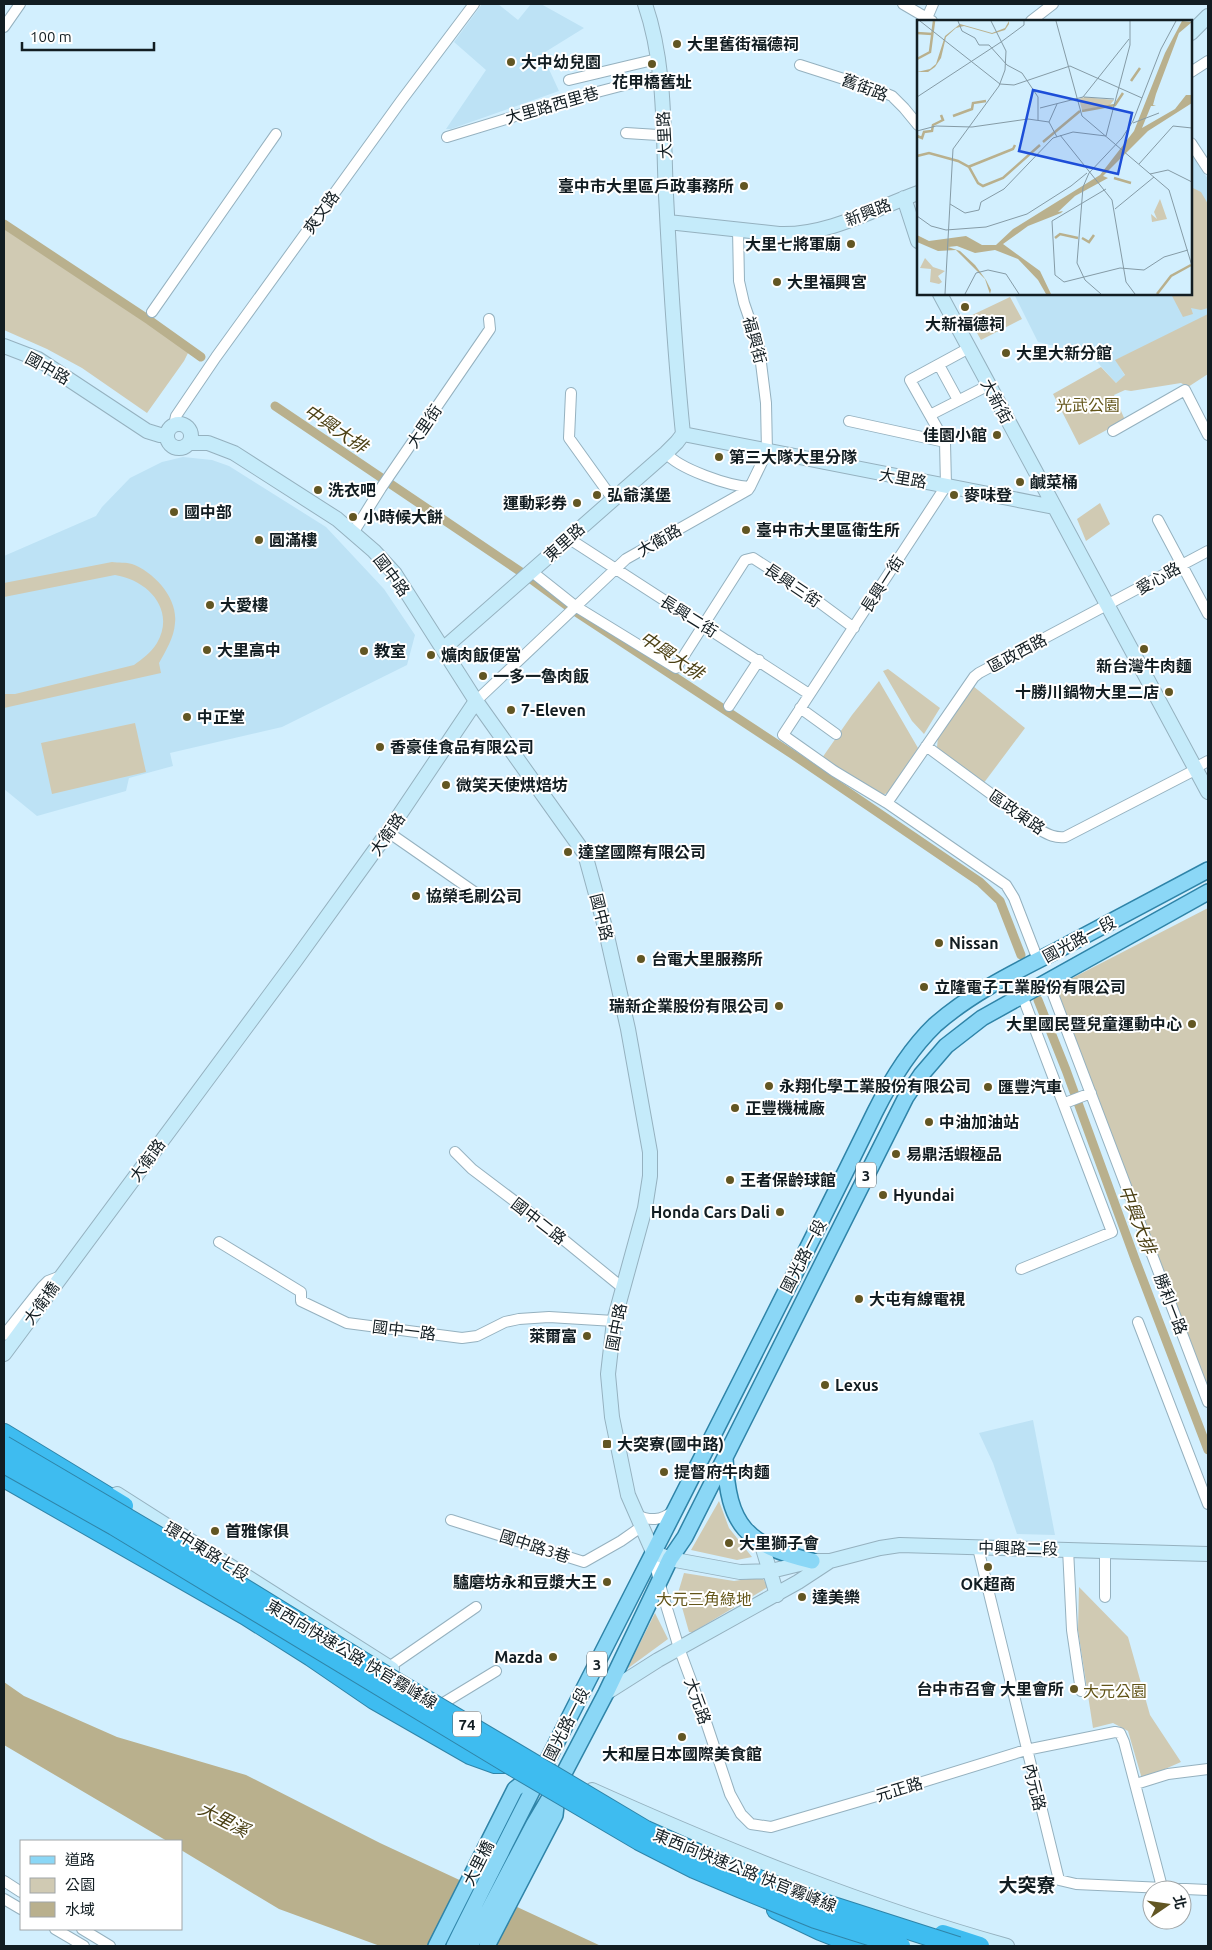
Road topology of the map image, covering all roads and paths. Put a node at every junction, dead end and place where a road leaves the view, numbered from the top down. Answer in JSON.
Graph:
{"nodes":[{"id":1,"x":20,"y":4,"type":"edge"},
{"id":2,"x":474,"y":4,"type":"edge"},
{"id":3,"x":645,"y":4,"type":"edge"},
{"id":4,"x":903,"y":4,"type":"edge"},
{"id":5,"x":933,"y":4,"type":"edge"},
{"id":6,"x":1054,"y":4,"type":"edge"},
{"id":7,"x":1208,"y":16,"type":"edge"},
{"id":8,"x":929,"y":20,"type":"edge"},
{"id":9,"x":1032,"y":20,"type":"edge"},
{"id":10,"x":4,"y":27,"type":"edge"},
{"id":11,"x":1192,"y":32,"type":"edge"},
{"id":12,"x":657,"y":59,"type":"junction"},
{"id":13,"x":1208,"y":61,"type":"edge"},
{"id":14,"x":800,"y":64,"type":"dead end"},
{"id":15,"x":1192,"y":71,"type":"edge"},
{"id":16,"x":659,"y":76,"type":"junction"},
{"id":17,"x":569,"y":80,"type":"dead end"},
{"id":18,"x":917,"y":124,"type":"edge"},
{"id":19,"x":626,"y":133,"type":"dead end"},
{"id":20,"x":276,"y":134,"type":"dead end"},
{"id":21,"x":447,"y":137,"type":"dead end"},
{"id":22,"x":664,"y":139,"type":"junction"},
{"id":23,"x":1192,"y":145,"type":"edge"},
{"id":24,"x":1208,"y":169,"type":"edge"},
{"id":25,"x":917,"y":193,"type":"edge"},
{"id":26,"x":904,"y":198,"type":"junction"},
{"id":27,"x":668,"y":222,"type":"junction"},
{"id":28,"x":738,"y":229,"type":"junction"},
{"id":29,"x":917,"y":238,"type":"edge"},
{"id":30,"x":941,"y":295,"type":"edge"},
{"id":31,"x":152,"y":312,"type":"dead end"},
{"id":32,"x":489,"y":319,"type":"dead end"},
{"id":33,"x":4,"y":346,"type":"edge"},
{"id":34,"x":969,"y":348,"type":"junction"},
{"id":35,"x":938,"y":364,"type":"junction"},
{"id":36,"x":989,"y":385,"type":"junction"},
{"id":37,"x":571,"y":393,"type":"dead end"},
{"id":38,"x":958,"y":400,"type":"junction"},
{"id":39,"x":930,"y":415,"type":"junction"},
{"id":40,"x":849,"y":421,"type":"dead end"},
{"id":41,"x":171,"y":430,"type":"junction"},
{"id":42,"x":1113,"y":431,"type":"dead end"},
{"id":43,"x":683,"y":434,"type":"junction"},
{"id":44,"x":1208,"y":434,"type":"edge"},
{"id":45,"x":945,"y":442,"type":"junction"},
{"id":46,"x":767,"y":452,"type":"junction"},
{"id":47,"x":666,"y":453,"type":"junction"},
{"id":48,"x":946,"y":486,"type":"junction"},
{"id":49,"x":750,"y":487,"type":"junction"},
{"id":50,"x":612,"y":498,"type":"junction"},
{"id":51,"x":1054,"y":507,"type":"junction"},
{"id":52,"x":1158,"y":520,"type":"dead end"},
{"id":53,"x":353,"y":533,"type":"junction"},
{"id":54,"x":568,"y":538,"type":"junction"},
{"id":55,"x":1208,"y":551,"type":"edge"},
{"id":56,"x":1182,"y":564,"type":"junction"},
{"id":57,"x":614,"y":569,"type":"junction"},
{"id":58,"x":528,"y":574,"type":"junction"},
{"id":59,"x":575,"y":606,"type":"junction"},
{"id":60,"x":1108,"y":606,"type":"junction"},
{"id":61,"x":1208,"y":614,"type":"edge"},
{"id":62,"x":704,"y":626,"type":"junction"},
{"id":63,"x":854,"y":628,"type":"junction"},
{"id":64,"x":443,"y":649,"type":"junction"},
{"id":65,"x":759,"y":660,"type":"junction"},
{"id":66,"x":809,"y":694,"type":"junction"},
{"id":67,"x":476,"y":701,"type":"junction"},
{"id":68,"x":729,"y":706,"type":"dead end"},
{"id":69,"x":800,"y":708,"type":"junction"},
{"id":70,"x":836,"y":734,"type":"dead end"},
{"id":71,"x":926,"y":746,"type":"junction"},
{"id":72,"x":1208,"y":761,"type":"edge"},
{"id":73,"x":1195,"y":768,"type":"junction"},
{"id":74,"x":1208,"y":792,"type":"edge"},
{"id":75,"x":888,"y":803,"type":"junction"},
{"id":76,"x":388,"y":832,"type":"junction"},
{"id":77,"x":1208,"y":870,"type":"edge"},
{"id":78,"x":1208,"y":892,"type":"edge"},
{"id":79,"x":483,"y":898,"type":"dead end"},
{"id":80,"x":1038,"y":960,"type":"junction"},
{"id":81,"x":1048,"y":981,"type":"junction"},
{"id":82,"x":1022,"y":995,"type":"junction"},
{"id":83,"x":1091,"y":1093,"type":"junction"},
{"id":84,"x":1064,"y":1103,"type":"junction"},
{"id":85,"x":455,"y":1152,"type":"dead end"},
{"id":86,"x":219,"y":1242,"type":"dead end"},
{"id":87,"x":1021,"y":1269,"type":"dead end"},
{"id":88,"x":60,"y":1276,"type":"junction"},
{"id":89,"x":624,"y":1289,"type":"junction"},
{"id":90,"x":614,"y":1321,"type":"junction"},
{"id":91,"x":1138,"y":1322,"type":"dead end"},
{"id":92,"x":4,"y":1335,"type":"edge"},
{"id":93,"x":4,"y":1354,"type":"edge"},
{"id":94,"x":1208,"y":1402,"type":"edge"},
{"id":95,"x":4,"y":1423,"type":"edge"},
{"id":96,"x":4,"y":1433,"type":"edge"},
{"id":97,"x":4,"y":1445,"type":"edge"},
{"id":98,"x":4,"y":1458,"type":"edge"},
{"id":99,"x":725,"y":1458,"type":"junction"},
{"id":100,"x":4,"y":1464,"type":"edge"},
{"id":101,"x":4,"y":1471,"type":"edge"},
{"id":102,"x":4,"y":1478,"type":"edge"},
{"id":103,"x":1205,"y":1486,"type":"edge"},
{"id":104,"x":1208,"y":1504,"type":"edge"},
{"id":105,"x":674,"y":1511,"type":"junction"},
{"id":106,"x":451,"y":1520,"type":"dead end"},
{"id":107,"x":638,"y":1521,"type":"junction"},
{"id":108,"x":761,"y":1542,"type":"junction"},
{"id":109,"x":978,"y":1548,"type":"junction"},
{"id":110,"x":1068,"y":1549,"type":"junction"},
{"id":111,"x":1105,"y":1550,"type":"junction"},
{"id":112,"x":653,"y":1552,"type":"junction"},
{"id":113,"x":188,"y":1554,"type":"junction"},
{"id":114,"x":1208,"y":1554,"type":"edge"},
{"id":115,"x":670,"y":1559,"type":"junction"},
{"id":116,"x":812,"y":1561,"type":"junction"},
{"id":117,"x":830,"y":1561,"type":"junction"},
{"id":118,"x":771,"y":1571,"type":"junction"},
{"id":119,"x":659,"y":1582,"type":"junction"},
{"id":120,"x":777,"y":1595,"type":"junction"},
{"id":121,"x":1104,"y":1597,"type":"dead end"},
{"id":122,"x":476,"y":1607,"type":"dead end"},
{"id":123,"x":679,"y":1648,"type":"junction"},
{"id":124,"x":389,"y":1667,"type":"junction"},
{"id":125,"x":496,"y":1671,"type":"dead end"},
{"id":126,"x":1081,"y":1692,"type":"dead end"},
{"id":127,"x":606,"y":1693,"type":"junction"},
{"id":128,"x":445,"y":1702,"type":"junction"},
{"id":129,"x":461,"y":1728,"type":"junction"},
{"id":130,"x":1026,"y":1750,"type":"junction"},
{"id":131,"x":508,"y":1764,"type":"junction"},
{"id":132,"x":1208,"y":1769,"type":"edge"},
{"id":133,"x":542,"y":1770,"type":"junction"},
{"id":134,"x":560,"y":1780,"type":"junction"},
{"id":135,"x":1136,"y":1784,"type":"junction"},
{"id":136,"x":528,"y":1786,"type":"junction"},
{"id":137,"x":553,"y":1800,"type":"junction"},
{"id":138,"x":770,"y":1827,"type":"joint"},
{"id":139,"x":1160,"y":1880,"type":"edge"},
{"id":140,"x":4,"y":1881,"type":"edge"},
{"id":141,"x":741,"y":1881,"type":"junction"},
{"id":142,"x":1142,"y":1886,"type":"edge"},
{"id":143,"x":1192,"y":1889,"type":"edge"},
{"id":144,"x":1208,"y":1890,"type":"edge"},
{"id":145,"x":20,"y":1891,"type":"edge"},
{"id":146,"x":4,"y":1899,"type":"edge"},
{"id":147,"x":20,"y":1907,"type":"edge"},
{"id":148,"x":57,"y":1930,"type":"edge"},
{"id":149,"x":84,"y":1930,"type":"edge"},
{"id":150,"x":84,"y":1946,"type":"edge"},
{"id":151,"x":110,"y":1946,"type":"edge"},
{"id":152,"x":436,"y":1946,"type":"edge"},
{"id":153,"x":454,"y":1946,"type":"edge"},
{"id":154,"x":470,"y":1946,"type":"edge"},
{"id":155,"x":487,"y":1946,"type":"edge"},
{"id":156,"x":858,"y":1946,"type":"edge"},
{"id":157,"x":901,"y":1946,"type":"edge"},
{"id":158,"x":927,"y":1946,"type":"edge"},
{"id":159,"x":958,"y":1946,"type":"edge"},
{"id":160,"x":980,"y":1946,"type":"edge"},
{"id":161,"x":1007,"y":1946,"type":"edge"}],
"edges":[{"from":1,"to":10,"type":"street"},
{"from":2,"to":41,"type":"street","name":"爽文路"},
{"from":3,"to":12,"type":"street","name":"大里路"},
{"from":4,"to":8,"type":"street"},
{"from":5,"to":8,"type":"street"},
{"from":6,"to":9,"type":"street"},
{"from":7,"to":11,"type":"street"},
{"from":12,"to":16,"type":"street","name":"大里路"},
{"from":12,"to":17,"type":"street"},
{"from":13,"to":15,"type":"street"},
{"from":14,"to":18,"type":"street","name":"舊街路"},
{"from":16,"to":21,"type":"street","name":"大里路西里巷"},
{"from":16,"to":22,"type":"street","name":"大里路"},
{"from":19,"to":22,"type":"street"},
{"from":20,"to":31,"type":"street"},
{"from":22,"to":27,"type":"street","name":"大里路"},
{"from":23,"to":24,"type":"street"},
{"from":25,"to":26,"type":"street","name":"新興路"},
{"from":26,"to":28,"type":"street","name":"新興路"},
{"from":26,"to":29,"type":"street"},
{"from":27,"to":28,"type":"street","name":"新興路"},
{"from":27,"to":43,"type":"street","name":"大里路"},
{"from":28,"to":46,"type":"street","name":"福興街"},
{"from":30,"to":34,"type":"street","name":"大新街"},
{"from":32,"to":53,"type":"street","name":"大里街"},
{"from":33,"to":41,"type":"street","name":"國中路"},
{"from":34,"to":35,"type":"street"},
{"from":34,"to":36,"type":"street","name":"大新街"},
{"from":35,"to":38,"type":"street"},
{"from":35,"to":39,"type":"street"},
{"from":36,"to":38,"type":"street"},
{"from":36,"to":51,"type":"street","name":"大新街"},
{"from":37,"to":50,"type":"street"},
{"from":38,"to":39,"type":"street"},
{"from":39,"to":45,"type":"street"},
{"from":40,"to":45,"type":"street"},
{"from":41,"to":53,"type":"street","name":"國中路"},
{"from":42,"to":44,"type":"street"},
{"from":43,"to":46,"type":"street","name":"大里路"},
{"from":43,"to":47,"type":"street","name":"東里路"},
{"from":45,"to":48,"type":"street"},
{"from":46,"to":48,"type":"street","name":"大里路"},
{"from":46,"to":49,"type":"street"},
{"from":47,"to":49,"type":"street"},
{"from":47,"to":50,"type":"street","name":"東里路"},
{"from":48,"to":51,"type":"street","name":"大里路"},
{"from":48,"to":63,"type":"street","name":"長興一街"},
{"from":49,"to":57,"type":"street","name":"大衛路"},
{"from":50,"to":54,"type":"street","name":"東里路"},
{"from":51,"to":60,"type":"street"},
{"from":52,"to":56,"type":"street"},
{"from":53,"to":64,"type":"street","name":"國中路"},
{"from":54,"to":57,"type":"street","name":"長興二街"},
{"from":54,"to":58,"type":"street","name":"東里路"},
{"from":55,"to":56,"type":"street","name":"愛心路"},
{"from":56,"to":60,"type":"street","name":"愛心路"},
{"from":56,"to":61,"type":"street"},
{"from":57,"to":59,"type":"street","name":"大衛路"},
{"from":57,"to":62,"type":"street","name":"長興二街"},
{"from":58,"to":59,"type":"street"},
{"from":58,"to":64,"type":"street","name":"東里路"},
{"from":59,"to":62,"type":"street","name":"長興三街"},
{"from":59,"to":67,"type":"street","name":"大衛路"},
{"from":60,"to":71,"type":"street","name":"區政西路"},
{"from":60,"to":73,"type":"street"},
{"from":62,"to":63,"type":"street","name":"長興三街"},
{"from":62,"to":65,"type":"street","name":"長興二街"},
{"from":63,"to":66,"type":"street","name":"長興一街"},
{"from":64,"to":67,"type":"street","name":"國中路"},
{"from":65,"to":66,"type":"street","name":"長興二街"},
{"from":65,"to":68,"type":"street"},
{"from":66,"to":69,"type":"street","name":"長興一街"},
{"from":67,"to":76,"type":"street","name":"大衛路"},
{"from":67,"to":89,"type":"street","name":"國中路"},
{"from":69,"to":70,"type":"street"},
{"from":69,"to":75,"type":"street","name":"長興一街"},
{"from":71,"to":73,"type":"street","name":"區政東路"},
{"from":71,"to":75,"type":"street","name":"區政西路"},
{"from":72,"to":73,"type":"street","name":"區政東路"},
{"from":73,"to":74,"type":"street"},
{"from":75,"to":80,"type":"street"},
{"from":76,"to":79,"type":"street"},
{"from":76,"to":88,"type":"street","name":"大衛路"},
{"from":77,"to":80,"type":"main road","name":"國光路一段","number":"3"},
{"from":78,"to":81,"type":"main road","name":"國光路一段","number":"3"},
{"from":80,"to":105,"type":"main road","name":"國光路一段","number":"3"},
{"from":81,"to":82,"type":"main road","name":"國光路一段","number":"3"},
{"from":81,"to":83,"type":"street","name":"勝利一路"},
{"from":82,"to":84,"type":"street"},
{"from":82,"to":99,"type":"main road","name":"國光路一段","number":"3"},
{"from":83,"to":84,"type":"street"},
{"from":83,"to":94,"type":"street","name":"勝利一路"},
{"from":84,"to":87,"type":"street"},
{"from":85,"to":89,"type":"street","name":"國中二路"},
{"from":86,"to":90,"type":"street","name":"國中一路"},
{"from":88,"to":92,"type":"street"},
{"from":88,"to":93,"type":"street","name":"大衛橋"},
{"from":89,"to":90,"type":"street","name":"國中路"},
{"from":90,"to":107,"type":"street","name":"國中路"},
{"from":91,"to":103,"type":"street"},
{"from":95,"to":124,"type":"street","name":"環中東路七段"},
{"from":96,"to":113,"type":"highway","bridge":true},
{"from":97,"to":113,"type":"highway","name":"東西向快速公路 快官霧峰線","number":"74","bridge":true},
{"from":98,"to":129,"type":"street","name":"環中東路七段"},
{"from":99,"to":108,"type":"main road"},
{"from":99,"to":115,"type":"main road","name":"國光路一段","number":"3"},
{"from":100,"to":131,"type":"highway","name":"東西向快速公路 快官霧峰線","number":"74","bridge":true},
{"from":101,"to":129,"type":"street","name":"環中東路七段"},
{"from":102,"to":131,"type":"highway"},
{"from":103,"to":104,"type":"street"},
{"from":105,"to":107,"type":"street"},
{"from":105,"to":112,"type":"main road","name":"國光路一段","number":"3"},
{"from":106,"to":107,"type":"street","name":"國中路3巷"},
{"from":107,"to":112,"type":"street","name":"國中路"},
{"from":108,"to":116,"type":"main road"},
{"from":108,"to":118,"type":"street"},
{"from":109,"to":110,"type":"street","name":"中興路二段"},
{"from":109,"to":117,"type":"street","name":"中興路二段"},
{"from":109,"to":130,"type":"street","name":"內元路"},
{"from":110,"to":111,"type":"street","name":"中興路二段"},
{"from":110,"to":126,"type":"street"},
{"from":111,"to":114,"type":"street","name":"中興路二段"},
{"from":111,"to":121,"type":"street"},
{"from":112,"to":115,"type":"street","name":"中興路二段"},
{"from":112,"to":119,"type":"street","name":"大元路"},
{"from":112,"to":133,"type":"main road","name":"國光路一段","number":"3"},
{"from":113,"to":141,"type":"highway","name":"東西向快速公路 快官霧峰線","number":"74","bridge":true},
{"from":115,"to":118,"type":"street","name":"中興路二段"},
{"from":115,"to":119,"type":"main road","name":"國光路一段","number":"3"},
{"from":116,"to":117,"type":"street","name":"中興路二段"},
{"from":116,"to":118,"type":"street","name":"中興路二段"},
{"from":117,"to":120,"type":"street","name":"中興路二段"},
{"from":118,"to":120,"type":"street"},
{"from":119,"to":123,"type":"street","name":"大元路"},
{"from":119,"to":127,"type":"main road","name":"國光路一段","number":"3"},
{"from":120,"to":123,"type":"street","name":"中興路二段"},
{"from":122,"to":124,"type":"street"},
{"from":123,"to":127,"type":"street","name":"中興路二段"},
{"from":123,"to":138,"type":"street","name":"大元路"},
{"from":124,"to":128,"type":"street","name":"環中東路七段"},
{"from":125,"to":128,"type":"street"},
{"from":127,"to":134,"type":"main road","name":"國光路一段","number":"3"},
{"from":128,"to":133,"type":"street","name":"環中東路七段"},
{"from":129,"to":133,"type":"street","name":"環中東路七段"},
{"from":130,"to":135,"type":"street","name":"元正路"},
{"from":130,"to":138,"type":"street","name":"元正路"},
{"from":130,"to":142,"type":"street","name":"內元路"},
{"from":131,"to":141,"type":"highway","name":"東西向快速公路 快官霧峰線","number":"74","bridge":true},
{"from":132,"to":135,"type":"street"},
{"from":133,"to":134,"type":"street","name":"環中東路七段"},
{"from":133,"to":136,"type":"main road","name":"國光路一段","number":"3"},
{"from":134,"to":137,"type":"main road","name":"國光路一段","number":"3"},
{"from":134,"to":158,"type":"street","name":"環中東路七段"},
{"from":134,"to":161,"type":"street"},
{"from":135,"to":139,"type":"street"},
{"from":136,"to":152,"type":"main road","name":"大里橋","number":"3"},
{"from":136,"to":153,"type":"main road","name":"大里橋","number":"3"},
{"from":137,"to":154,"type":"main road","name":"大里橋","number":"3"},
{"from":137,"to":155,"type":"main road","number":"3"},
{"from":140,"to":145,"type":"street"},
{"from":141,"to":156,"type":"highway","number":"74","bridge":true},
{"from":141,"to":157,"type":"highway","name":"東西向快速公路 快官霧峰線","number":"74","bridge":true},
{"from":141,"to":159,"type":"highway","name":"東西向快速公路 快官霧峰線","number":"74","bridge":true},
{"from":141,"to":160,"type":"highway","bridge":true},
{"from":143,"to":144,"type":"street","name":"內元路"},
{"from":146,"to":147,"type":"street"},
{"from":148,"to":150,"type":"street"},
{"from":149,"to":151,"type":"street"}]}
